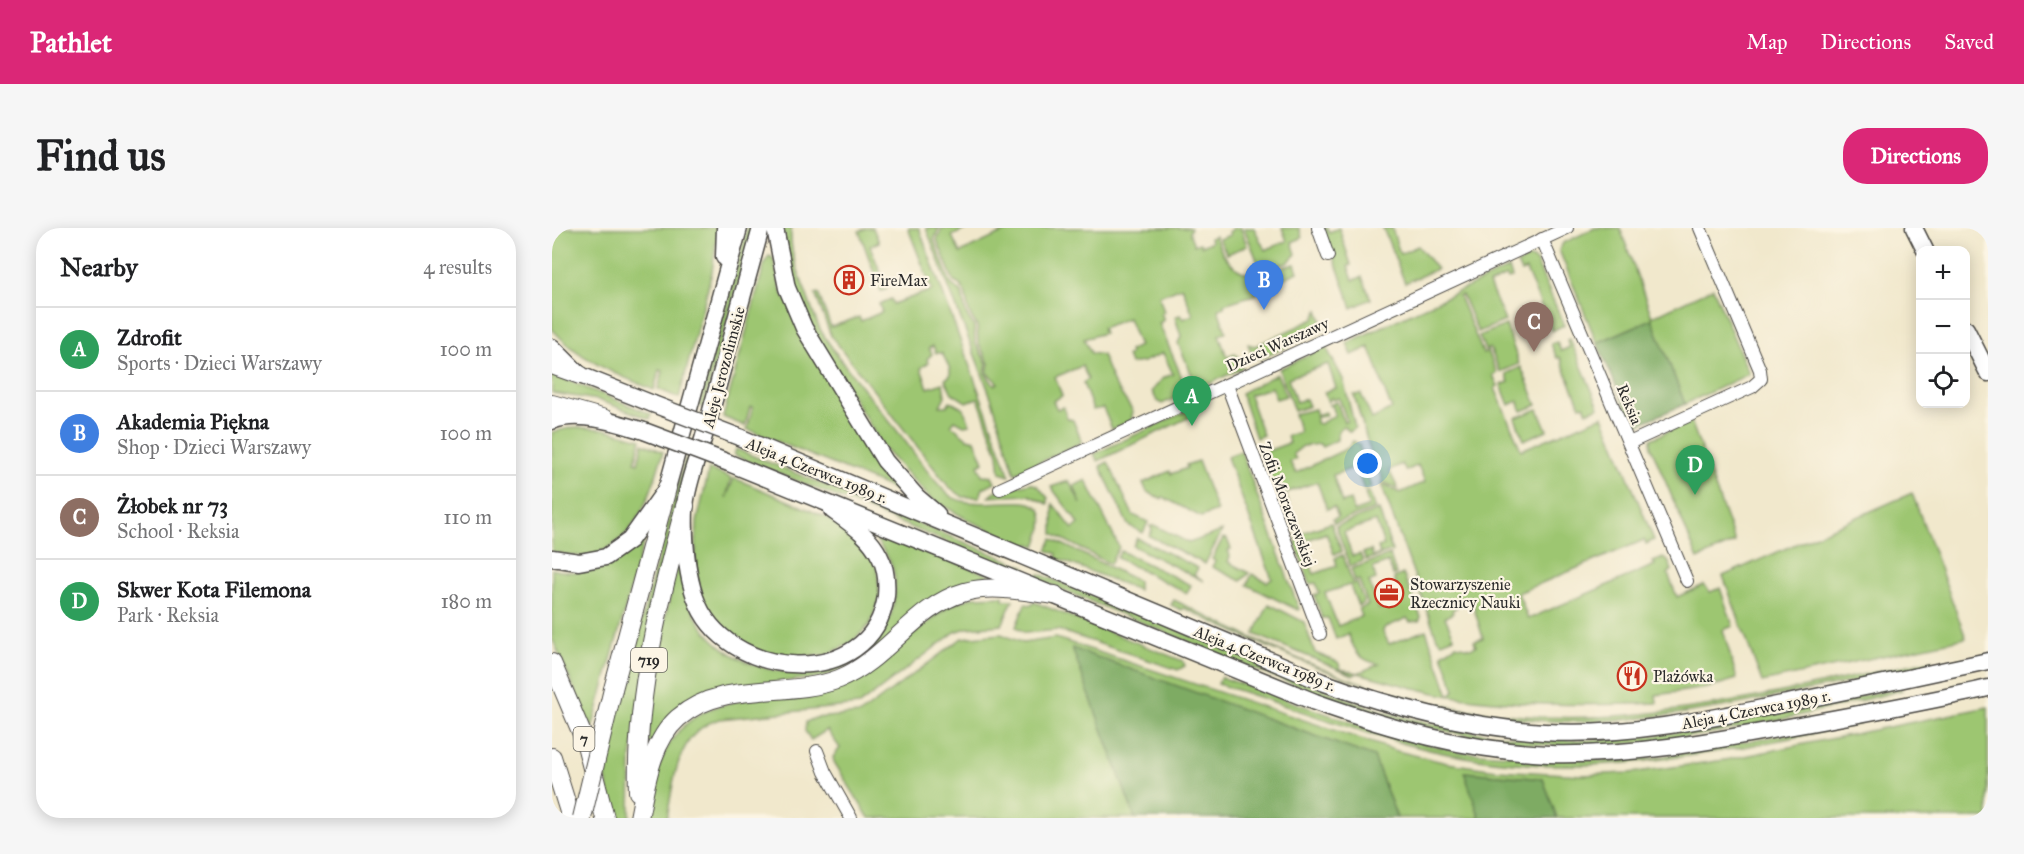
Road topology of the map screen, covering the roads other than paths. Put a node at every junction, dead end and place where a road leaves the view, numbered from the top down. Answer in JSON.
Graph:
{"nodes":[{"id":1,"x":725,"y":228,"type":"edge"},
{"id":2,"x":739,"y":228,"type":"edge"},
{"id":3,"x":761,"y":228,"type":"edge"},
{"id":4,"x":775,"y":228,"type":"edge"},
{"id":5,"x":1318,"y":228,"type":"edge"},
{"id":6,"x":1567,"y":228,"type":"edge"},
{"id":7,"x":1700,"y":228,"type":"edge"},
{"id":8,"x":1914,"y":228,"type":"edge"},
{"id":9,"x":1542,"y":239,"type":"junction"},
{"id":10,"x":1923,"y":246,"type":"edge"},
{"id":11,"x":1328,"y":256,"type":"dead end"},
{"id":12,"x":722,"y":289,"type":"junction"},
{"id":13,"x":1970,"y":336,"type":"edge"},
{"id":14,"x":552,"y":347,"type":"edge"},
{"id":15,"x":1983,"y":353,"type":"edge"},
{"id":16,"x":552,"y":365,"type":"edge"},
{"id":17,"x":1988,"y":373,"type":"edge"},
{"id":18,"x":580,"y":375,"type":"junction"},
{"id":19,"x":1227,"y":385,"type":"junction"},
{"id":20,"x":552,"y":404,"type":"edge"},
{"id":21,"x":605,"y":419,"type":"junction"},
{"id":22,"x":552,"y":421,"type":"edge"},
{"id":23,"x":1629,"y":443,"type":"junction"},
{"id":24,"x":667,"y":488,"type":"junction"},
{"id":25,"x":1000,"y":489,"type":"dead end"},
{"id":26,"x":817,"y":498,"type":"junction"},
{"id":27,"x":685,"y":506,"type":"junction"},
{"id":28,"x":949,"y":525,"type":"junction"},
{"id":29,"x":552,"y":558,"type":"edge"},
{"id":30,"x":1687,"y":581,"type":"dead end"},
{"id":31,"x":1055,"y":595,"type":"junction"},
{"id":32,"x":1320,"y":634,"type":"dead end"},
{"id":33,"x":1988,"y":661,"type":"edge"},
{"id":34,"x":552,"y":663,"type":"edge"},
{"id":35,"x":1988,"y":688,"type":"edge"},
{"id":36,"x":817,"y":751,"type":"dead end"},
{"id":37,"x":552,"y":757,"type":"edge"},
{"id":38,"x":571,"y":818,"type":"edge"},
{"id":39,"x":582,"y":818,"type":"edge"},
{"id":40,"x":605,"y":818,"type":"edge"},
{"id":41,"x":639,"y":818,"type":"edge"},
{"id":42,"x":851,"y":818,"type":"edge"}],
"edges":[{"from":1,"to":12,"type":"main road"},
{"from":2,"to":12,"type":"main road","name":"Aleje Jerozolimskie","number":"719"},
{"from":3,"to":27,"type":"main road","name":"Aleje Jerozolimskie","number":"719"},
{"from":4,"to":28,"type":"main road"},
{"from":5,"to":11,"type":"street"},
{"from":6,"to":9,"type":"street","name":"Dzieci Warszawy"},
{"from":7,"to":23,"type":"street"},
{"from":8,"to":10,"type":"main road"},
{"from":9,"to":19,"type":"street","name":"Dzieci Warszawy"},
{"from":9,"to":23,"type":"street","name":"Reksia"},
{"from":12,"to":24,"type":"main road","name":"Aleje Jerozolimskie","number":"719"},
{"from":13,"to":15,"type":"main road"},
{"from":14,"to":18,"type":"main road"},
{"from":15,"to":17,"type":"main road"},
{"from":16,"to":18,"type":"main road"},
{"from":18,"to":28,"type":"main road","name":"Aleja 4 Czerwca 1989 r.","bridge":true},
{"from":19,"to":25,"type":"street","name":"Dzieci Warszawy"},
{"from":19,"to":32,"type":"street","name":"Zofii Moraczewskiej"},
{"from":20,"to":21,"type":"main road"},
{"from":21,"to":22,"type":"main road","name":"Aleja 4 Czerwca 1989 r."},
{"from":21,"to":26,"type":"main road","name":"Aleja 4 Czerwca 1989 r.","bridge":true},
{"from":23,"to":30,"type":"street","name":"Reksia"},
{"from":24,"to":29,"type":"main road","name":"Aleje Jerozolimskie"},
{"from":24,"to":39,"type":"main road","number":"719","bridge":true},
{"from":26,"to":27,"type":"main road","name":"Aleje Jerozolimskie"},
{"from":26,"to":31,"type":"main road","name":"Aleja 4 Czerwca 1989 r."},
{"from":27,"to":41,"type":"main road","number":"719"},
{"from":28,"to":33,"type":"main road","name":"Aleja 4 Czerwca 1989 r."},
{"from":31,"to":35,"type":"main road","name":"Aleja 4 Czerwca 1989 r."},
{"from":31,"to":41,"type":"main road"},
{"from":34,"to":40,"type":"main road","number":"7"},
{"from":36,"to":42,"type":"street"},
{"from":37,"to":38,"type":"main road","number":"7"}]}
